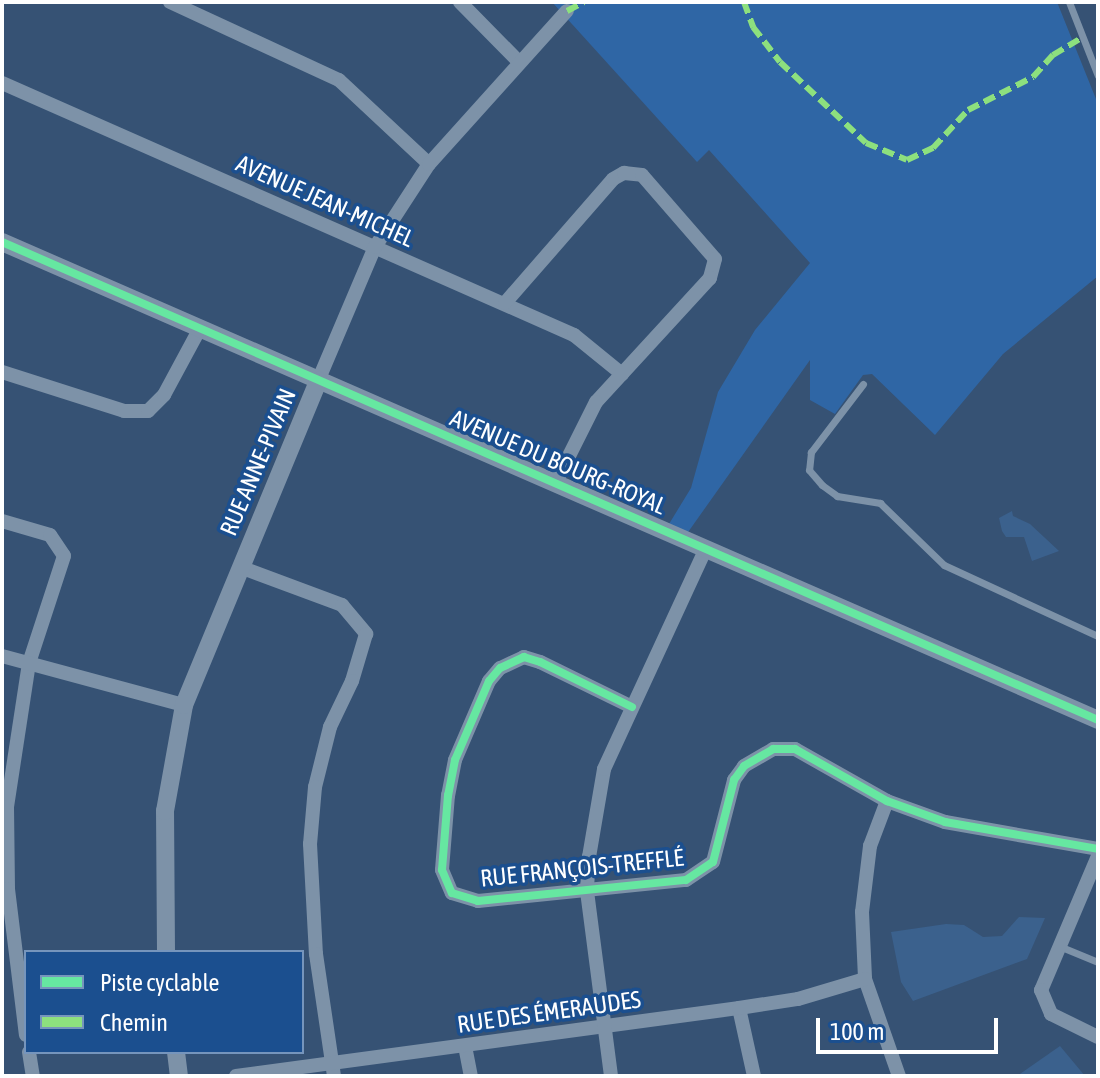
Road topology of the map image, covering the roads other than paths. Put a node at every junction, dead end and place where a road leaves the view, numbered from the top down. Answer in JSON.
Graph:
{"nodes":[{"id":1,"x":460,"y":2,"type":"edge"},
{"id":2,"x":1069,"y":2,"type":"edge"},
{"id":3,"x":175,"y":3,"type":"edge"},
{"id":4,"x":567,"y":11,"type":"dead end"},
{"id":5,"x":519,"y":62,"type":"junction"},
{"id":6,"x":1098,"y":76,"type":"edge"},
{"id":7,"x":2,"y":83,"type":"edge"},
{"id":8,"x":429,"y":164,"type":"junction"},
{"id":9,"x":2,"y":242,"type":"edge"},
{"id":10,"x":375,"y":247,"type":"junction"},
{"id":11,"x":505,"y":303,"type":"junction"},
{"id":12,"x":199,"y":330,"type":"junction"},
{"id":13,"x":2,"y":372,"type":"edge"},
{"id":14,"x":622,"y":374,"type":"junction"},
{"id":15,"x":318,"y":381,"type":"junction"},
{"id":16,"x":863,"y":384,"type":"dead end"},
{"id":17,"x":556,"y":482,"type":"junction"},
{"id":18,"x":2,"y":521,"type":"edge"},
{"id":19,"x":706,"y":548,"type":"junction"},
{"id":20,"x":240,"y":567,"type":"junction"},
{"id":21,"x":1098,"y":636,"type":"edge"},
{"id":22,"x":2,"y":656,"type":"edge"},
{"id":23,"x":29,"y":663,"type":"junction"},
{"id":24,"x":184,"y":705,"type":"junction"},
{"id":25,"x":632,"y":707,"type":"junction"},
{"id":26,"x":1098,"y":720,"type":"edge"},
{"id":27,"x":887,"y":801,"type":"junction"},
{"id":28,"x":1098,"y":849,"type":"edge"},
{"id":29,"x":1098,"y":856,"type":"edge"},
{"id":30,"x":587,"y":890,"type":"junction"},
{"id":31,"x":1057,"y":945,"type":"junction"},
{"id":32,"x":166,"y":950,"type":"edge"},
{"id":33,"x":1098,"y":962,"type":"edge"},
{"id":34,"x":865,"y":979,"type":"junction"},
{"id":35,"x":739,"y":1008,"type":"junction"},
{"id":36,"x":24,"y":1019,"type":"edge"},
{"id":37,"x":603,"y":1025,"type":"junction"},
{"id":38,"x":1098,"y":1037,"type":"edge"},
{"id":39,"x":465,"y":1046,"type":"junction"},
{"id":40,"x":29,"y":1054,"type":"edge"},
{"id":41,"x":176,"y":1054,"type":"edge"},
{"id":42,"x":333,"y":1069,"type":"edge"},
{"id":43,"x":33,"y":1076,"type":"edge"},
{"id":44,"x":179,"y":1076,"type":"edge"},
{"id":45,"x":236,"y":1076,"type":"edge"},
{"id":46,"x":471,"y":1076,"type":"edge"},
{"id":47,"x":611,"y":1076,"type":"edge"},
{"id":48,"x":754,"y":1076,"type":"edge"},
{"id":49,"x":899,"y":1076,"type":"edge"}],
"edges":[{"from":1,"to":5,"type":"street"},
{"from":2,"to":6,"type":"lane"},
{"from":3,"to":8,"type":"street"},
{"from":4,"to":5,"type":"street","name":"RUE ANNE-PIVAIN"},
{"from":5,"to":8,"type":"street","name":"RUE ANNE-PIVAIN"},
{"from":7,"to":10,"type":"street","name":"AVENUE JEAN-MICHEL"},
{"from":8,"to":10,"type":"street","name":"RUE ANNE-PIVAIN"},
{"from":9,"to":12,"type":"street","name":"AVENUE DU BOURG-ROYAL"},
{"from":10,"to":11,"type":"street","name":"AVENUE JEAN-MICHEL"},
{"from":10,"to":15,"type":"street","name":"RUE ANNE-PIVAIN"},
{"from":11,"to":14,"type":"street","name":"AVENUE JEAN-MICHEL"},
{"from":11,"to":14,"type":"street"},
{"from":12,"to":13,"type":"street"},
{"from":12,"to":15,"type":"street","name":"AVENUE DU BOURG-ROYAL"},
{"from":14,"to":17,"type":"street"},
{"from":15,"to":17,"type":"street","name":"AVENUE DU BOURG-ROYAL"},
{"from":15,"to":20,"type":"street","name":"RUE ANNE-PIVAIN"},
{"from":16,"to":21,"type":"lane"},
{"from":17,"to":19,"type":"street","name":"AVENUE DU BOURG-ROYAL"},
{"from":18,"to":23,"type":"street"},
{"from":19,"to":25,"type":"street"},
{"from":19,"to":26,"type":"street","name":"AVENUE DU BOURG-ROYAL"},
{"from":20,"to":24,"type":"street","name":"RUE ANNE-PIVAIN"},
{"from":20,"to":42,"type":"street"},
{"from":22,"to":23,"type":"street"},
{"from":23,"to":24,"type":"street"},
{"from":23,"to":36,"type":"street"},
{"from":24,"to":32,"type":"street","name":"RUE ANNE-PIVAIN"},
{"from":25,"to":30,"type":"street"},
{"from":25,"to":30,"type":"street","name":"RUE FRANÇOIS-TREFFLÉ"},
{"from":27,"to":28,"type":"street","name":"RUE FRANÇOIS-TREFFLÉ"},
{"from":27,"to":30,"type":"street","name":"RUE FRANÇOIS-TREFFLÉ"},
{"from":27,"to":34,"type":"street"},
{"from":29,"to":31,"type":"street"},
{"from":30,"to":37,"type":"street"},
{"from":31,"to":33,"type":"lane"},
{"from":31,"to":38,"type":"street"},
{"from":34,"to":35,"type":"street","name":"RUE DES ÉMERAUDES"},
{"from":34,"to":49,"type":"street"},
{"from":35,"to":37,"type":"street","name":"RUE DES ÉMERAUDES"},
{"from":35,"to":48,"type":"street"},
{"from":37,"to":39,"type":"street","name":"RUE DES ÉMERAUDES"},
{"from":37,"to":47,"type":"street"},
{"from":39,"to":42,"type":"street","name":"RUE DES ÉMERAUDES"},
{"from":39,"to":46,"type":"street"},
{"from":40,"to":43,"type":"street"},
{"from":41,"to":44,"type":"street"},
{"from":42,"to":45,"type":"street","name":"RUE DES ÉMERAUDES"}]}
